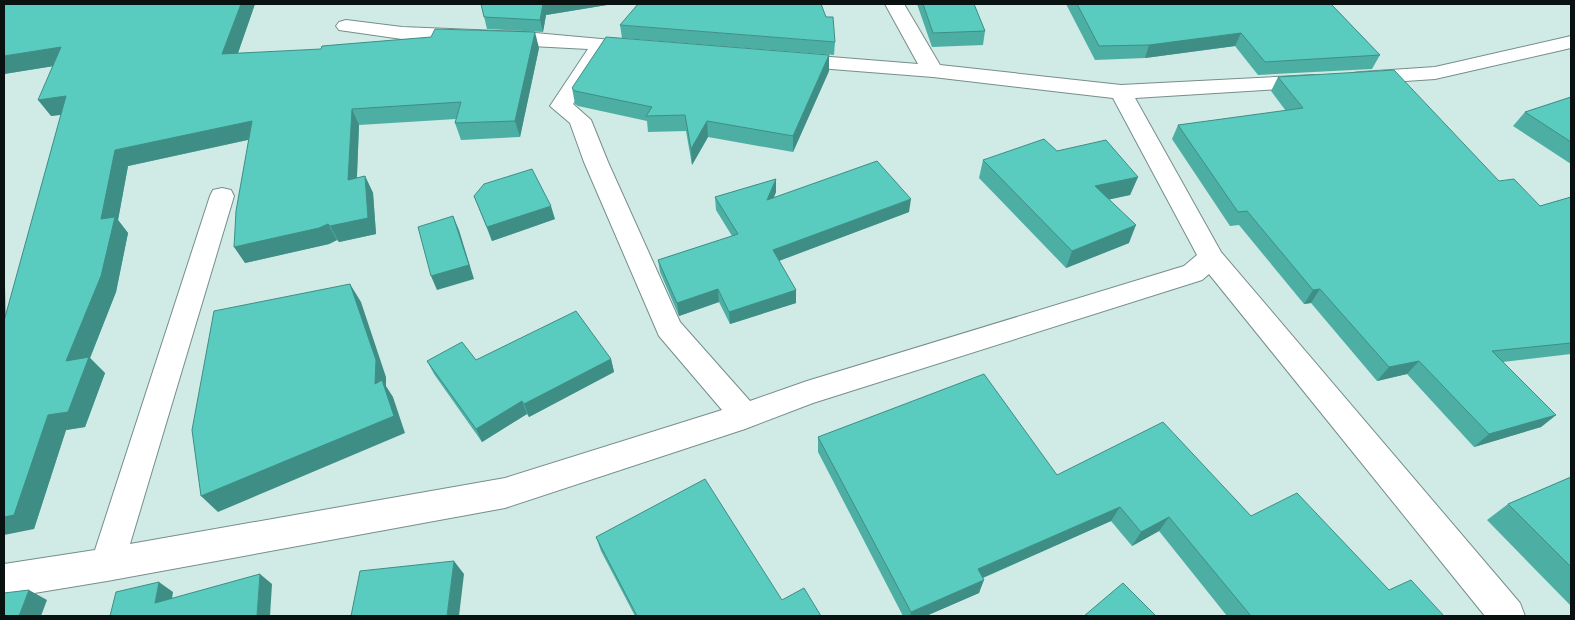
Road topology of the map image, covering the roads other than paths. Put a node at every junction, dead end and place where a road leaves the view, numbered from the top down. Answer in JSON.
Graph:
{"nodes":[{"id":1,"x":895,"y":4,"type":"edge"},
{"id":2,"x":346,"y":26,"type":"dead end"},
{"id":3,"x":1571,"y":42,"type":"edge"},
{"id":4,"x":600,"y":44,"type":"junction"},
{"id":5,"x":658,"y":49,"type":"edge"},
{"id":6,"x":776,"y":58,"type":"edge"},
{"id":7,"x":933,"y":70,"type":"junction"},
{"id":8,"x":1121,"y":92,"type":"junction"},
{"id":9,"x":222,"y":196,"type":"dead end"},
{"id":10,"x":1211,"y":258,"type":"junction"},
{"id":11,"x":745,"y":416,"type":"junction"},
{"id":12,"x":107,"y":565,"type":"junction"},
{"id":13,"x":4,"y":581,"type":"edge"},
{"id":14,"x":1507,"y":616,"type":"edge"}],
"edges":[{"from":1,"to":7,"type":"street"},
{"from":2,"to":4,"type":"street"},
{"from":3,"to":8,"type":"street"},
{"from":4,"to":5,"type":"street"},
{"from":4,"to":11,"type":"street"},
{"from":6,"to":7,"type":"street"},
{"from":7,"to":8,"type":"street"},
{"from":8,"to":10,"type":"street"},
{"from":9,"to":12,"type":"street"},
{"from":10,"to":11,"type":"street"},
{"from":10,"to":14,"type":"street"},
{"from":11,"to":12,"type":"street"},
{"from":12,"to":13,"type":"street"}]}
